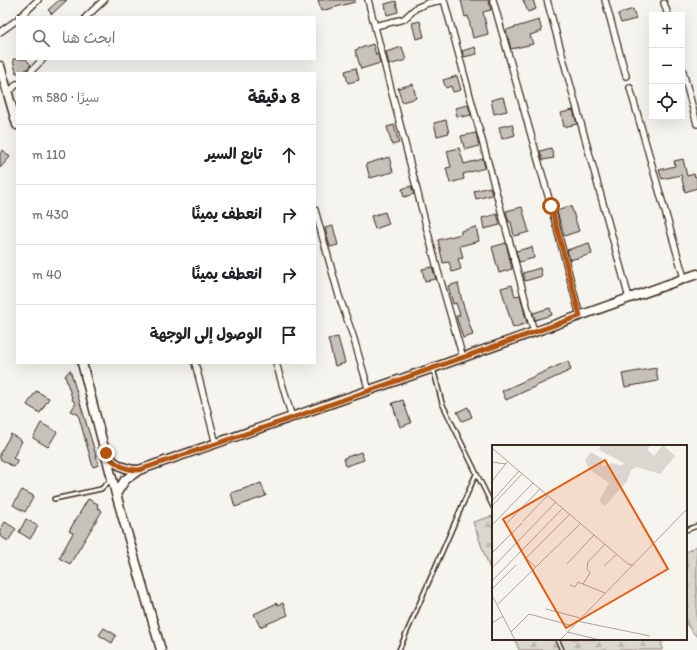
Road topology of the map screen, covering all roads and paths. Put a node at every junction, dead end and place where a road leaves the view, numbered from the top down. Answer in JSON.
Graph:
{"nodes":[{"id":1,"x":38,"y":0,"type":"edge"},
{"id":2,"x":104,"y":0,"type":"edge"},
{"id":3,"x":368,"y":0,"type":"edge"},
{"id":4,"x":443,"y":0,"type":"edge"},
{"id":5,"x":493,"y":0,"type":"edge"},
{"id":6,"x":547,"y":0,"type":"edge"},
{"id":7,"x":605,"y":0,"type":"edge"},
{"id":8,"x":664,"y":3,"type":"dead end"},
{"id":9,"x":667,"y":12,"type":"edge"},
{"id":10,"x":21,"y":16,"type":"edge"},
{"id":11,"x":87,"y":16,"type":"edge"},
{"id":12,"x":16,"y":21,"type":"edge"},
{"id":13,"x":375,"y":26,"type":"junction"},
{"id":14,"x":0,"y":32,"type":"edge"},
{"id":15,"x":42,"y":60,"type":"edge"},
{"id":16,"x":0,"y":69,"type":"edge"},
{"id":17,"x":30,"y":72,"type":"edge"},
{"id":18,"x":626,"y":76,"type":"dead end"},
{"id":19,"x":685,"y":79,"type":"edge"},
{"id":20,"x":16,"y":85,"type":"edge"},
{"id":21,"x":630,"y":88,"type":"dead end"},
{"id":22,"x":8,"y":93,"type":"junction"},
{"id":23,"x":16,"y":121,"type":"edge"},
{"id":24,"x":697,"y":124,"type":"edge"},
{"id":25,"x":316,"y":214,"type":"edge"},
{"id":26,"x":697,"y":274,"type":"edge"},
{"id":27,"x":684,"y":278,"type":"junction"},
{"id":28,"x":629,"y":298,"type":"junction"},
{"id":29,"x":580,"y":316,"type":"junction"},
{"id":30,"x":534,"y":332,"type":"junction"},
{"id":31,"x":463,"y":358,"type":"junction"},
{"id":32,"x":82,"y":364,"type":"edge"},
{"id":33,"x":195,"y":364,"type":"edge"},
{"id":34,"x":276,"y":364,"type":"edge"},
{"id":35,"x":433,"y":368,"type":"junction"},
{"id":36,"x":369,"y":391,"type":"junction"},
{"id":37,"x":292,"y":418,"type":"junction"},
{"id":38,"x":216,"y":444,"type":"junction"},
{"id":39,"x":106,"y":453,"type":"junction"},
{"id":40,"x":139,"y":470,"type":"junction"},
{"id":41,"x":476,"y":474,"type":"junction"},
{"id":42,"x":113,"y":478,"type":"junction"},
{"id":43,"x":116,"y":494,"type":"junction"},
{"id":44,"x":54,"y":499,"type":"dead end"},
{"id":45,"x":492,"y":505,"type":"edge"},
{"id":46,"x":697,"y":526,"type":"edge"},
{"id":47,"x":687,"y":530,"type":"edge"},
{"id":48,"x":557,"y":640,"type":"edge"},
{"id":49,"x":161,"y":650,"type":"edge"},
{"id":50,"x":399,"y":650,"type":"edge"},
{"id":51,"x":562,"y":650,"type":"edge"}],
"edges":[{"from":1,"to":10,"type":"street"},
{"from":2,"to":11,"type":"street"},
{"from":3,"to":13,"type":"street"},
{"from":4,"to":13,"type":"street"},
{"from":4,"to":30,"type":"street"},
{"from":5,"to":29,"type":"street"},
{"from":6,"to":28,"type":"street"},
{"from":7,"to":18,"type":"street"},
{"from":8,"to":9,"type":"street"},
{"from":12,"to":14,"type":"street"},
{"from":13,"to":31,"type":"street"},
{"from":15,"to":17,"type":"street"},
{"from":16,"to":22,"type":"street"},
{"from":19,"to":24,"type":"street"},
{"from":20,"to":22,"type":"street"},
{"from":21,"to":27,"type":"street"},
{"from":22,"to":23,"type":"street"},
{"from":25,"to":36,"type":"street"},
{"from":26,"to":27,"type":"street"},
{"from":27,"to":28,"type":"street"},
{"from":28,"to":29,"type":"street"},
{"from":29,"to":30,"type":"street"},
{"from":30,"to":31,"type":"street"},
{"from":31,"to":35,"type":"street"},
{"from":32,"to":39,"type":"street"},
{"from":33,"to":38,"type":"street"},
{"from":34,"to":37,"type":"street"},
{"from":35,"to":36,"type":"street"},
{"from":35,"to":41,"type":"lane"},
{"from":36,"to":37,"type":"street"},
{"from":37,"to":38,"type":"street"},
{"from":38,"to":40,"type":"street"},
{"from":39,"to":40,"type":"street"},
{"from":39,"to":42,"type":"street"},
{"from":40,"to":43,"type":"street"},
{"from":41,"to":45,"type":"lane"},
{"from":41,"to":50,"type":"lane"},
{"from":42,"to":43,"type":"street"},
{"from":42,"to":44,"type":"lane"},
{"from":43,"to":49,"type":"street"},
{"from":46,"to":47,"type":"lane"},
{"from":48,"to":51,"type":"lane"}]}
